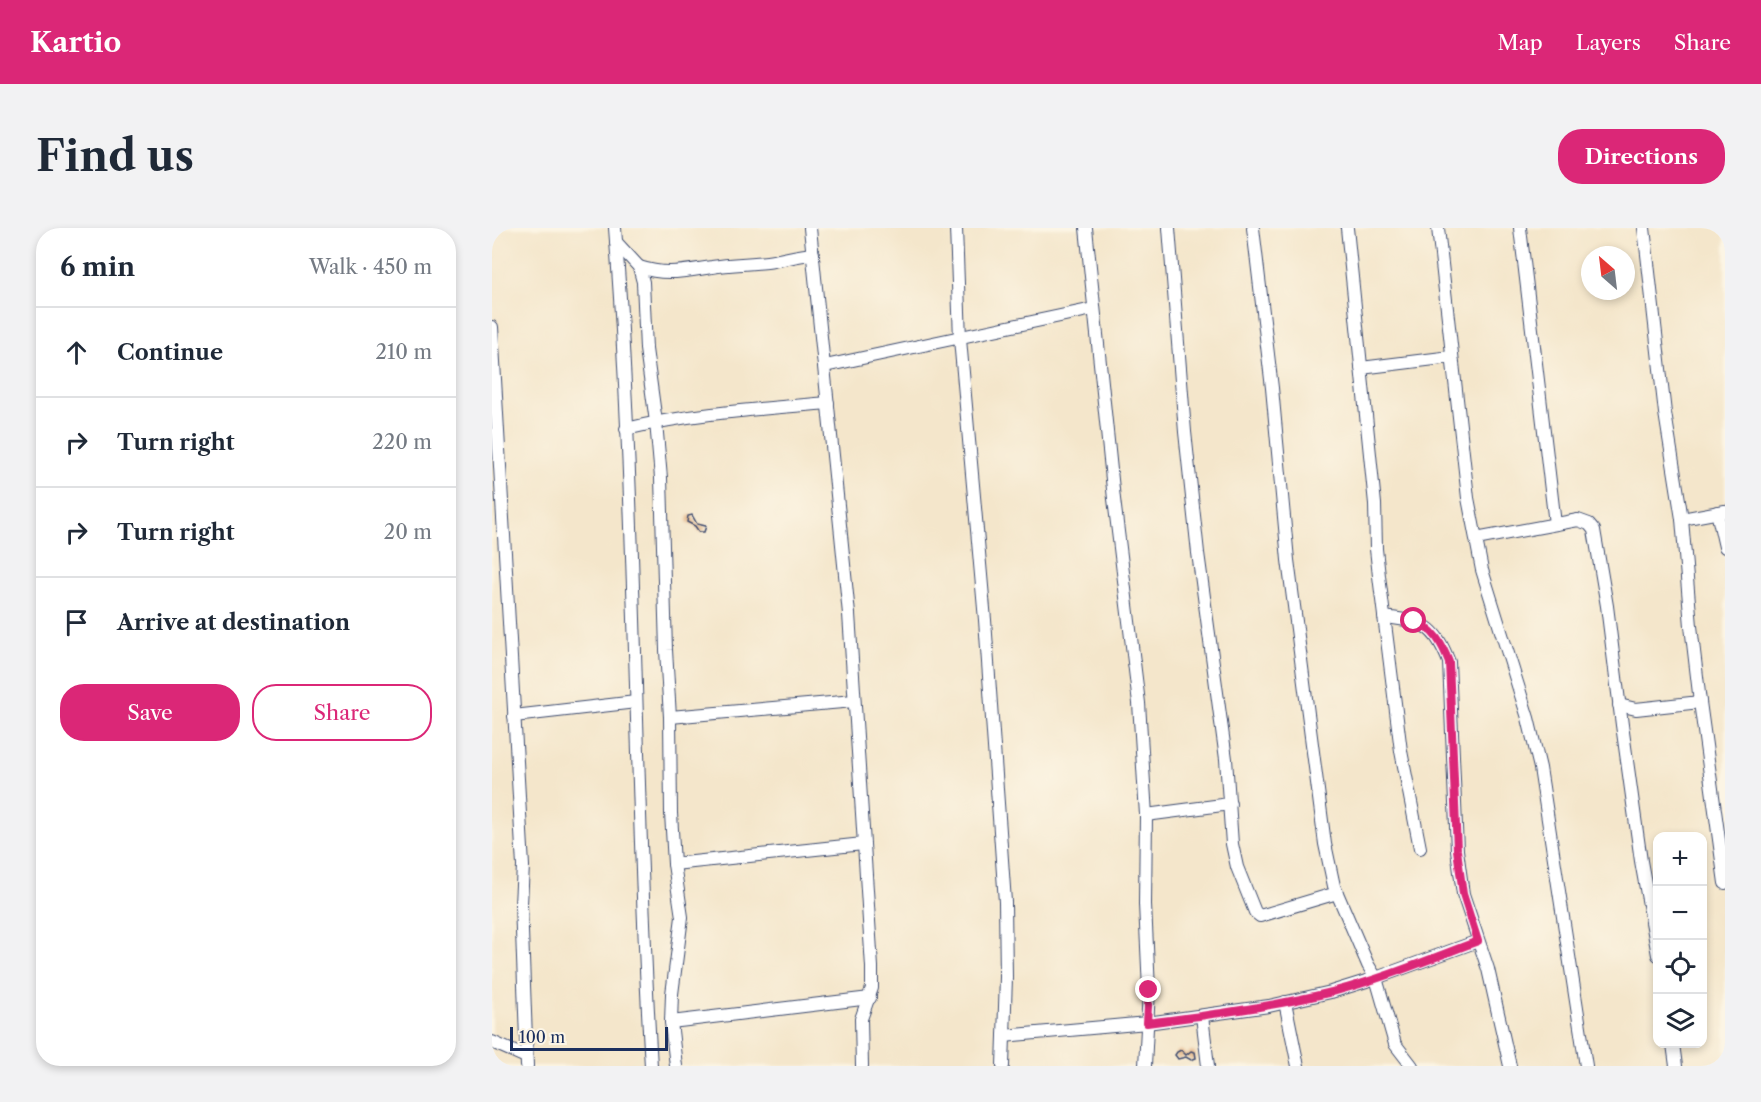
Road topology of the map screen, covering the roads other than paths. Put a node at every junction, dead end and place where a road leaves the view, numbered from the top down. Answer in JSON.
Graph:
{"nodes":[{"id":1,"x":615,"y":228,"type":"edge"},
{"id":2,"x":810,"y":228,"type":"edge"},
{"id":3,"x":956,"y":228,"type":"edge"},
{"id":4,"x":1086,"y":228,"type":"edge"},
{"id":5,"x":1169,"y":228,"type":"edge"},
{"id":6,"x":1253,"y":228,"type":"edge"},
{"id":7,"x":1347,"y":228,"type":"edge"},
{"id":8,"x":1438,"y":228,"type":"edge"},
{"id":9,"x":1520,"y":228,"type":"edge"},
{"id":10,"x":1644,"y":228,"type":"edge"},
{"id":11,"x":616,"y":242,"type":"junction"},
{"id":12,"x":813,"y":254,"type":"junction"},
{"id":13,"x":639,"y":267,"type":"junction"},
{"id":14,"x":1093,"y":309,"type":"junction"},
{"id":15,"x":492,"y":327,"type":"edge"},
{"id":16,"x":960,"y":339,"type":"junction"},
{"id":17,"x":1451,"y":357,"type":"junction"},
{"id":18,"x":825,"y":366,"type":"junction"},
{"id":19,"x":1361,"y":368,"type":"junction"},
{"id":20,"x":828,"y":403,"type":"junction"},
{"id":21,"x":656,"y":422,"type":"junction"},
{"id":22,"x":627,"y":429,"type":"junction"},
{"id":23,"x":1721,"y":512,"type":"edge"},
{"id":24,"x":1682,"y":519,"type":"junction"},
{"id":25,"x":1555,"y":524,"type":"junction"},
{"id":26,"x":1476,"y":539,"type":"junction"},
{"id":27,"x":1725,"y":547,"type":"edge"},
{"id":28,"x":1384,"y":617,"type":"junction"},
{"id":29,"x":854,"y":701,"type":"junction"},
{"id":30,"x":636,"y":702,"type":"junction"},
{"id":31,"x":1700,"y":702,"type":"junction"},
{"id":32,"x":1619,"y":705,"type":"junction"},
{"id":33,"x":514,"y":716,"type":"junction"},
{"id":34,"x":670,"y":717,"type":"junction"},
{"id":35,"x":1230,"y":804,"type":"junction"},
{"id":36,"x":1146,"y":815,"type":"junction"},
{"id":37,"x":863,"y":844,"type":"junction"},
{"id":38,"x":1420,"y":848,"type":"dead end"},
{"id":39,"x":674,"y":864,"type":"junction"},
{"id":40,"x":1725,"y":883,"type":"edge"},
{"id":41,"x":1337,"y":893,"type":"junction"},
{"id":42,"x":1655,"y":940,"type":"edge"},
{"id":43,"x":1478,"y":941,"type":"junction"},
{"id":44,"x":1376,"y":978,"type":"junction"},
{"id":45,"x":870,"y":998,"type":"junction"},
{"id":46,"x":1285,"y":1002,"type":"junction"},
{"id":47,"x":1202,"y":1016,"type":"junction"},
{"id":48,"x":671,"y":1022,"type":"junction"},
{"id":49,"x":1147,"y":1023,"type":"junction"},
{"id":50,"x":1004,"y":1036,"type":"junction"},
{"id":51,"x":492,"y":1042,"type":"edge"},
{"id":52,"x":1674,"y":1048,"type":"edge"},
{"id":53,"x":526,"y":1062,"type":"edge"},
{"id":54,"x":651,"y":1066,"type":"edge"},
{"id":55,"x":676,"y":1066,"type":"edge"},
{"id":56,"x":862,"y":1066,"type":"edge"},
{"id":57,"x":1003,"y":1066,"type":"edge"},
{"id":58,"x":1145,"y":1066,"type":"edge"},
{"id":59,"x":1208,"y":1066,"type":"edge"},
{"id":60,"x":1298,"y":1066,"type":"edge"},
{"id":61,"x":1412,"y":1066,"type":"edge"},
{"id":62,"x":1510,"y":1066,"type":"edge"},
{"id":63,"x":1586,"y":1066,"type":"edge"},
{"id":64,"x":1676,"y":1066,"type":"edge"}],
"edges":[{"from":1,"to":11,"type":"street"},
{"from":2,"to":12,"type":"street"},
{"from":3,"to":16,"type":"street"},
{"from":4,"to":14,"type":"street"},
{"from":5,"to":35,"type":"street"},
{"from":6,"to":41,"type":"street"},
{"from":7,"to":19,"type":"street"},
{"from":8,"to":17,"type":"street"},
{"from":9,"to":25,"type":"street"},
{"from":10,"to":24,"type":"street"},
{"from":11,"to":13,"type":"street"},
{"from":11,"to":22,"type":"street"},
{"from":12,"to":13,"type":"street"},
{"from":12,"to":18,"type":"street"},
{"from":13,"to":21,"type":"street"},
{"from":14,"to":16,"type":"street"},
{"from":14,"to":36,"type":"street"},
{"from":15,"to":33,"type":"street"},
{"from":16,"to":18,"type":"street"},
{"from":16,"to":50,"type":"street"},
{"from":17,"to":19,"type":"street"},
{"from":17,"to":26,"type":"street"},
{"from":18,"to":20,"type":"street"},
{"from":19,"to":28,"type":"street"},
{"from":20,"to":21,"type":"street"},
{"from":20,"to":29,"type":"street"},
{"from":21,"to":22,"type":"street"},
{"from":21,"to":34,"type":"street"},
{"from":22,"to":30,"type":"street"},
{"from":23,"to":24,"type":"street"},
{"from":23,"to":27,"type":"street"},
{"from":24,"to":31,"type":"street"},
{"from":25,"to":26,"type":"street"},
{"from":25,"to":32,"type":"street"},
{"from":26,"to":63,"type":"street"},
{"from":28,"to":38,"type":"street"},
{"from":28,"to":43,"type":"street"},
{"from":29,"to":34,"type":"street"},
{"from":29,"to":37,"type":"street"},
{"from":30,"to":33,"type":"street"},
{"from":30,"to":54,"type":"street"},
{"from":31,"to":32,"type":"street"},
{"from":31,"to":40,"type":"street"},
{"from":32,"to":42,"type":"street"},
{"from":33,"to":53,"type":"street"},
{"from":34,"to":39,"type":"street"},
{"from":35,"to":36,"type":"street"},
{"from":35,"to":41,"type":"street"},
{"from":36,"to":49,"type":"street"},
{"from":37,"to":39,"type":"street"},
{"from":37,"to":45,"type":"street"},
{"from":39,"to":48,"type":"street"},
{"from":41,"to":44,"type":"street"},
{"from":43,"to":44,"type":"street"},
{"from":43,"to":62,"type":"street"},
{"from":44,"to":46,"type":"street"},
{"from":44,"to":61,"type":"street"},
{"from":45,"to":48,"type":"street"},
{"from":45,"to":56,"type":"street"},
{"from":46,"to":47,"type":"street"},
{"from":46,"to":60,"type":"street"},
{"from":47,"to":49,"type":"street"},
{"from":47,"to":59,"type":"street"},
{"from":48,"to":55,"type":"street"},
{"from":49,"to":50,"type":"street"},
{"from":49,"to":58,"type":"street"},
{"from":50,"to":57,"type":"street"},
{"from":51,"to":53,"type":"street"},
{"from":52,"to":64,"type":"street"}]}
